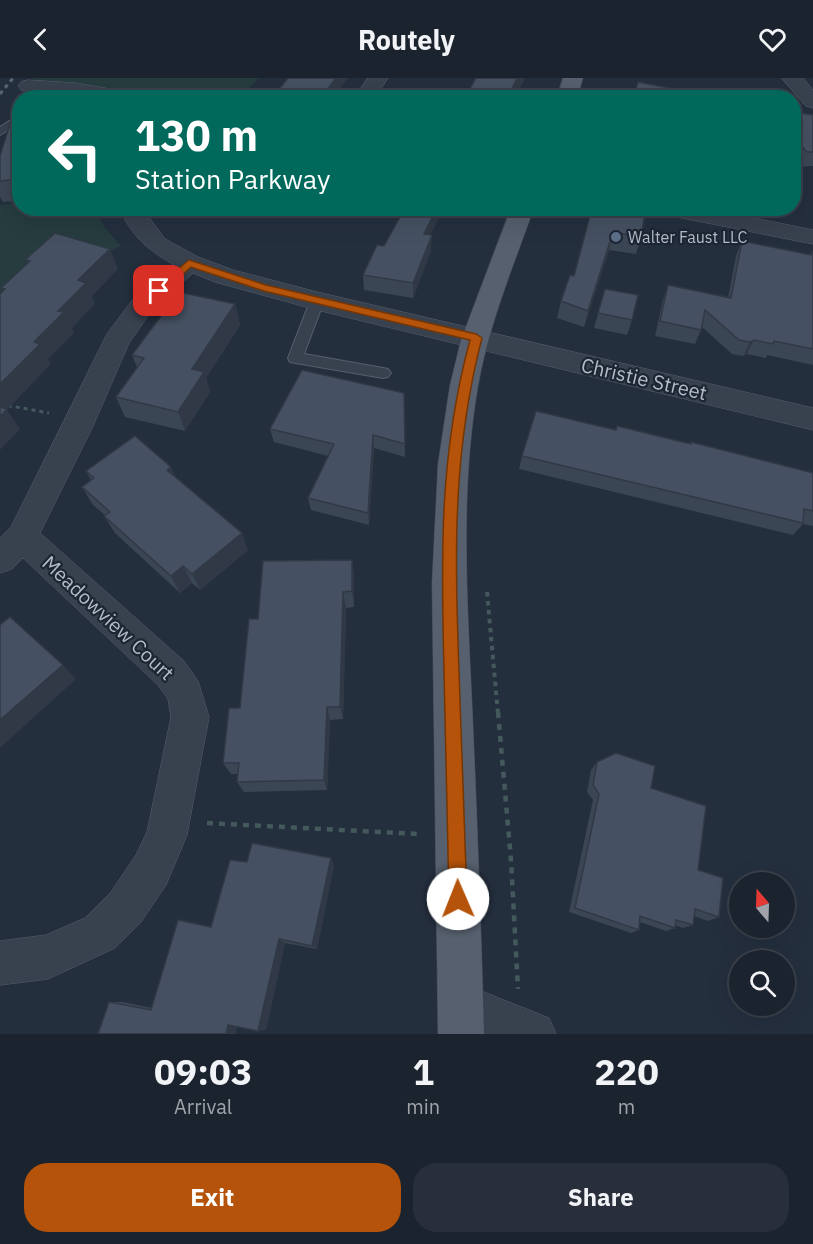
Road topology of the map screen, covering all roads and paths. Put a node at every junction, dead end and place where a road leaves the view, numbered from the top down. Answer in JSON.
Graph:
{"nodes":[{"id":1,"x":792,"y":78,"type":"edge"},
{"id":2,"x":28,"y":86,"type":"dead end"},
{"id":3,"x":75,"y":89,"type":"joint"},
{"id":4,"x":92,"y":90,"type":"edge"},
{"id":5,"x":813,"y":102,"type":"edge"},
{"id":6,"x":134,"y":216,"type":"edge"},
{"id":7,"x":520,"y":216,"type":"edge"},
{"id":8,"x":707,"y":216,"type":"edge"},
{"id":9,"x":813,"y":237,"type":"edge"},
{"id":10,"x":189,"y":263,"type":"junction"},
{"id":11,"x":317,"y":301,"type":"junction"},
{"id":12,"x":476,"y":338,"type":"junction"},
{"id":13,"x":383,"y":373,"type":"dead end"},
{"id":14,"x":0,"y":404,"type":"edge"},
{"id":15,"x":82,"y":416,"type":"junction"},
{"id":16,"x":813,"y":419,"type":"edge"},
{"id":17,"x":11,"y":548,"type":"edge"},
{"id":18,"x":486,"y":580,"type":"dead end"},
{"id":19,"x":170,"y":821,"type":"junction"},
{"id":20,"x":457,"y":836,"type":"junction"},
{"id":21,"x":0,"y":963,"type":"edge"},
{"id":22,"x":461,"y":1020,"type":"edge"},
{"id":23,"x":526,"y":1031,"type":"edge"}],
"edges":[{"from":1,"to":5,"type":"street"},
{"from":2,"to":3,"type":"street"},
{"from":3,"to":4,"type":"street"},
{"from":6,"to":10,"type":"street","name":"Christie Street"},
{"from":7,"to":12,"type":"main road"},
{"from":8,"to":9,"type":"street"},
{"from":10,"to":11,"type":"street","name":"Christie Street"},
{"from":10,"to":15,"type":"street","name":"Meadowview Court"},
{"from":11,"to":12,"type":"street","name":"Christie Street"},
{"from":11,"to":13,"type":"lane"},
{"from":12,"to":16,"type":"street","name":"Christie Street"},
{"from":12,"to":20,"type":"main road"},
{"from":14,"to":15,"type":"path"},
{"from":15,"to":17,"type":"street","name":"Meadowview Court"},
{"from":17,"to":19,"type":"street","name":"Meadowview Court"},
{"from":18,"to":23,"type":"path"},
{"from":19,"to":20,"type":"path"},
{"from":19,"to":21,"type":"street","name":"Meadowview Court"},
{"from":20,"to":22,"type":"main road"},
{"from":22,"to":23,"type":"street"}]}
